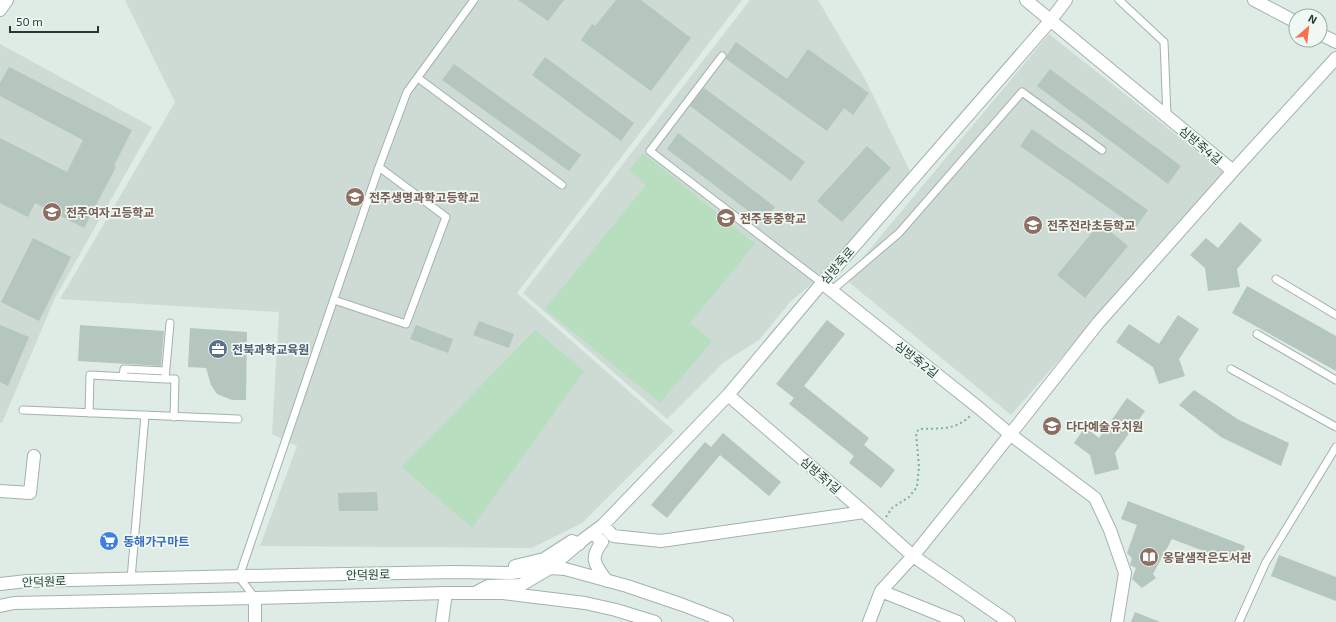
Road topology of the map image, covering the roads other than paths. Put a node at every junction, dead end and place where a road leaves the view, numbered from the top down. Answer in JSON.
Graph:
{"nodes":[{"id":1,"x":7,"y":0,"type":"edge"},
{"id":2,"x":474,"y":0,"type":"edge"},
{"id":3,"x":1026,"y":0,"type":"edge"},
{"id":4,"x":1066,"y":0,"type":"edge"},
{"id":5,"x":1119,"y":0,"type":"edge"},
{"id":6,"x":1254,"y":0,"type":"edge"},
{"id":7,"x":0,"y":10,"type":"edge"},
{"id":8,"x":1288,"y":18,"type":"edge"},
{"id":9,"x":1050,"y":21,"type":"junction"},
{"id":10,"x":722,"y":56,"type":"dead end"},
{"id":11,"x":1336,"y":58,"type":"edge"},
{"id":12,"x":418,"y":78,"type":"junction"},
{"id":13,"x":1167,"y":117,"type":"junction"},
{"id":14,"x":1102,"y":150,"type":"dead end"},
{"id":15,"x":379,"y":167,"type":"junction"},
{"id":16,"x":1233,"y":171,"type":"junction"},
{"id":17,"x":562,"y":185,"type":"dead end"},
{"id":18,"x":1276,"y":279,"type":"dead end"},
{"id":19,"x":827,"y":287,"type":"junction"},
{"id":20,"x":334,"y":300,"type":"junction"},
{"id":21,"x":1336,"y":315,"type":"edge"},
{"id":22,"x":170,"y":323,"type":"dead end"},
{"id":23,"x":1257,"y":334,"type":"dead end"},
{"id":24,"x":1231,"y":368,"type":"dead end"},
{"id":25,"x":165,"y":371,"type":"junction"},
{"id":26,"x":123,"y":377,"type":"junction"},
{"id":27,"x":165,"y":379,"type":"junction"},
{"id":28,"x":1336,"y":380,"type":"edge"},
{"id":29,"x":728,"y":395,"type":"junction"},
{"id":30,"x":23,"y":410,"type":"dead end"},
{"id":31,"x":89,"y":413,"type":"junction"},
{"id":32,"x":145,"y":415,"type":"junction"},
{"id":33,"x":174,"y":416,"type":"junction"},
{"id":34,"x":238,"y":419,"type":"dead end"},
{"id":35,"x":1336,"y":427,"type":"edge"},
{"id":36,"x":1010,"y":435,"type":"junction"},
{"id":37,"x":1336,"y":446,"type":"edge"},
{"id":38,"x":34,"y":456,"type":"dead end"},
{"id":39,"x":0,"y":491,"type":"edge"},
{"id":40,"x":864,"y":512,"type":"junction"},
{"id":41,"x":603,"y":525,"type":"junction"},
{"id":42,"x":593,"y":533,"type":"junction"},
{"id":43,"x":579,"y":544,"type":"junction"},
{"id":44,"x":913,"y":556,"type":"junction"},
{"id":45,"x":550,"y":568,"type":"junction"},
{"id":46,"x":511,"y":573,"type":"junction"},
{"id":47,"x":239,"y":577,"type":"junction"},
{"id":48,"x":132,"y":579,"type":"junction"},
{"id":49,"x":607,"y":581,"type":"junction"},
{"id":50,"x":0,"y":584,"type":"edge"},
{"id":51,"x":881,"y":591,"type":"junction"},
{"id":52,"x":446,"y":592,"type":"junction"},
{"id":53,"x":476,"y":593,"type":"junction"},
{"id":54,"x":255,"y":598,"type":"junction"},
{"id":55,"x":0,"y":606,"type":"edge"},
{"id":56,"x":255,"y":622,"type":"edge"},
{"id":57,"x":442,"y":622,"type":"edge"},
{"id":58,"x":655,"y":622,"type":"edge"},
{"id":59,"x":727,"y":622,"type":"edge"},
{"id":60,"x":869,"y":622,"type":"edge"},
{"id":61,"x":958,"y":622,"type":"edge"},
{"id":62,"x":1009,"y":622,"type":"edge"},
{"id":63,"x":1117,"y":622,"type":"edge"},
{"id":64,"x":1239,"y":622,"type":"edge"}],
"edges":[{"from":1,"to":7,"type":"street"},
{"from":2,"to":12,"type":"lane"},
{"from":3,"to":9,"type":"street","name":"심방죽4길"},
{"from":4,"to":9,"type":"street","name":"심방죽로"},
{"from":5,"to":13,"type":"lane"},
{"from":6,"to":8,"type":"street"},
{"from":9,"to":13,"type":"street","name":"심방죽4길"},
{"from":9,"to":19,"type":"street","name":"심방죽로"},
{"from":10,"to":19,"type":"lane"},
{"from":11,"to":16,"type":"street","name":"심방죽4길"},
{"from":12,"to":15,"type":"lane"},
{"from":12,"to":17,"type":"lane"},
{"from":13,"to":16,"type":"street","name":"심방죽4길"},
{"from":14,"to":19,"type":"lane"},
{"from":15,"to":20,"type":"lane"},
{"from":15,"to":20,"type":"lane"},
{"from":16,"to":36,"type":"street"},
{"from":18,"to":21,"type":"lane"},
{"from":19,"to":29,"type":"street","name":"심방죽로"},
{"from":19,"to":36,"type":"street","name":"심방죽2길"},
{"from":20,"to":47,"type":"lane"},
{"from":22,"to":25,"type":"lane"},
{"from":23,"to":28,"type":"lane"},
{"from":24,"to":35,"type":"lane"},
{"from":25,"to":26,"type":"lane"},
{"from":25,"to":27,"type":"lane"},
{"from":26,"to":27,"type":"lane"},
{"from":26,"to":31,"type":"lane"},
{"from":27,"to":33,"type":"lane"},
{"from":29,"to":40,"type":"street","name":"심방죽1길"},
{"from":29,"to":41,"type":"street","name":"심방죽로"},
{"from":30,"to":31,"type":"lane"},
{"from":31,"to":32,"type":"lane"},
{"from":32,"to":33,"type":"lane"},
{"from":32,"to":48,"type":"lane"},
{"from":33,"to":34,"type":"lane"},
{"from":36,"to":44,"type":"street"},
{"from":36,"to":63,"type":"street","name":"심방죽2길"},
{"from":37,"to":64,"type":"lane"},
{"from":38,"to":39,"type":"street"},
{"from":40,"to":41,"type":"street"},
{"from":40,"to":44,"type":"street","name":"심방죽1길"},
{"from":41,"to":42,"type":"street","name":"심방죽로"},
{"from":42,"to":43,"type":"street","name":"심방죽로"},
{"from":42,"to":49,"type":"street"},
{"from":43,"to":45,"type":"street","name":"심방죽로"},
{"from":43,"to":46,"type":"street"},
{"from":44,"to":51,"type":"street"},
{"from":44,"to":62,"type":"street","name":"심방죽1길"},
{"from":45,"to":46,"type":"street","name":"안덕원로"},
{"from":45,"to":49,"type":"street","name":"안덕원로"},
{"from":45,"to":53,"type":"street","name":"심방죽로"},
{"from":46,"to":47,"type":"street","name":"안덕원로"},
{"from":47,"to":48,"type":"street","name":"안덕원로"},
{"from":47,"to":54,"type":"lane"},
{"from":48,"to":50,"type":"street","name":"안덕원로"},
{"from":49,"to":59,"type":"street","name":"안덕원로"},
{"from":51,"to":60,"type":"street"},
{"from":51,"to":61,"type":"street"},
{"from":52,"to":53,"type":"street","name":"안덕원로"},
{"from":52,"to":54,"type":"street","name":"안덕원로"},
{"from":52,"to":57,"type":"street"},
{"from":53,"to":58,"type":"street","name":"안덕원로"},
{"from":54,"to":55,"type":"street","name":"안덕원로"},
{"from":54,"to":56,"type":"street"}]}
